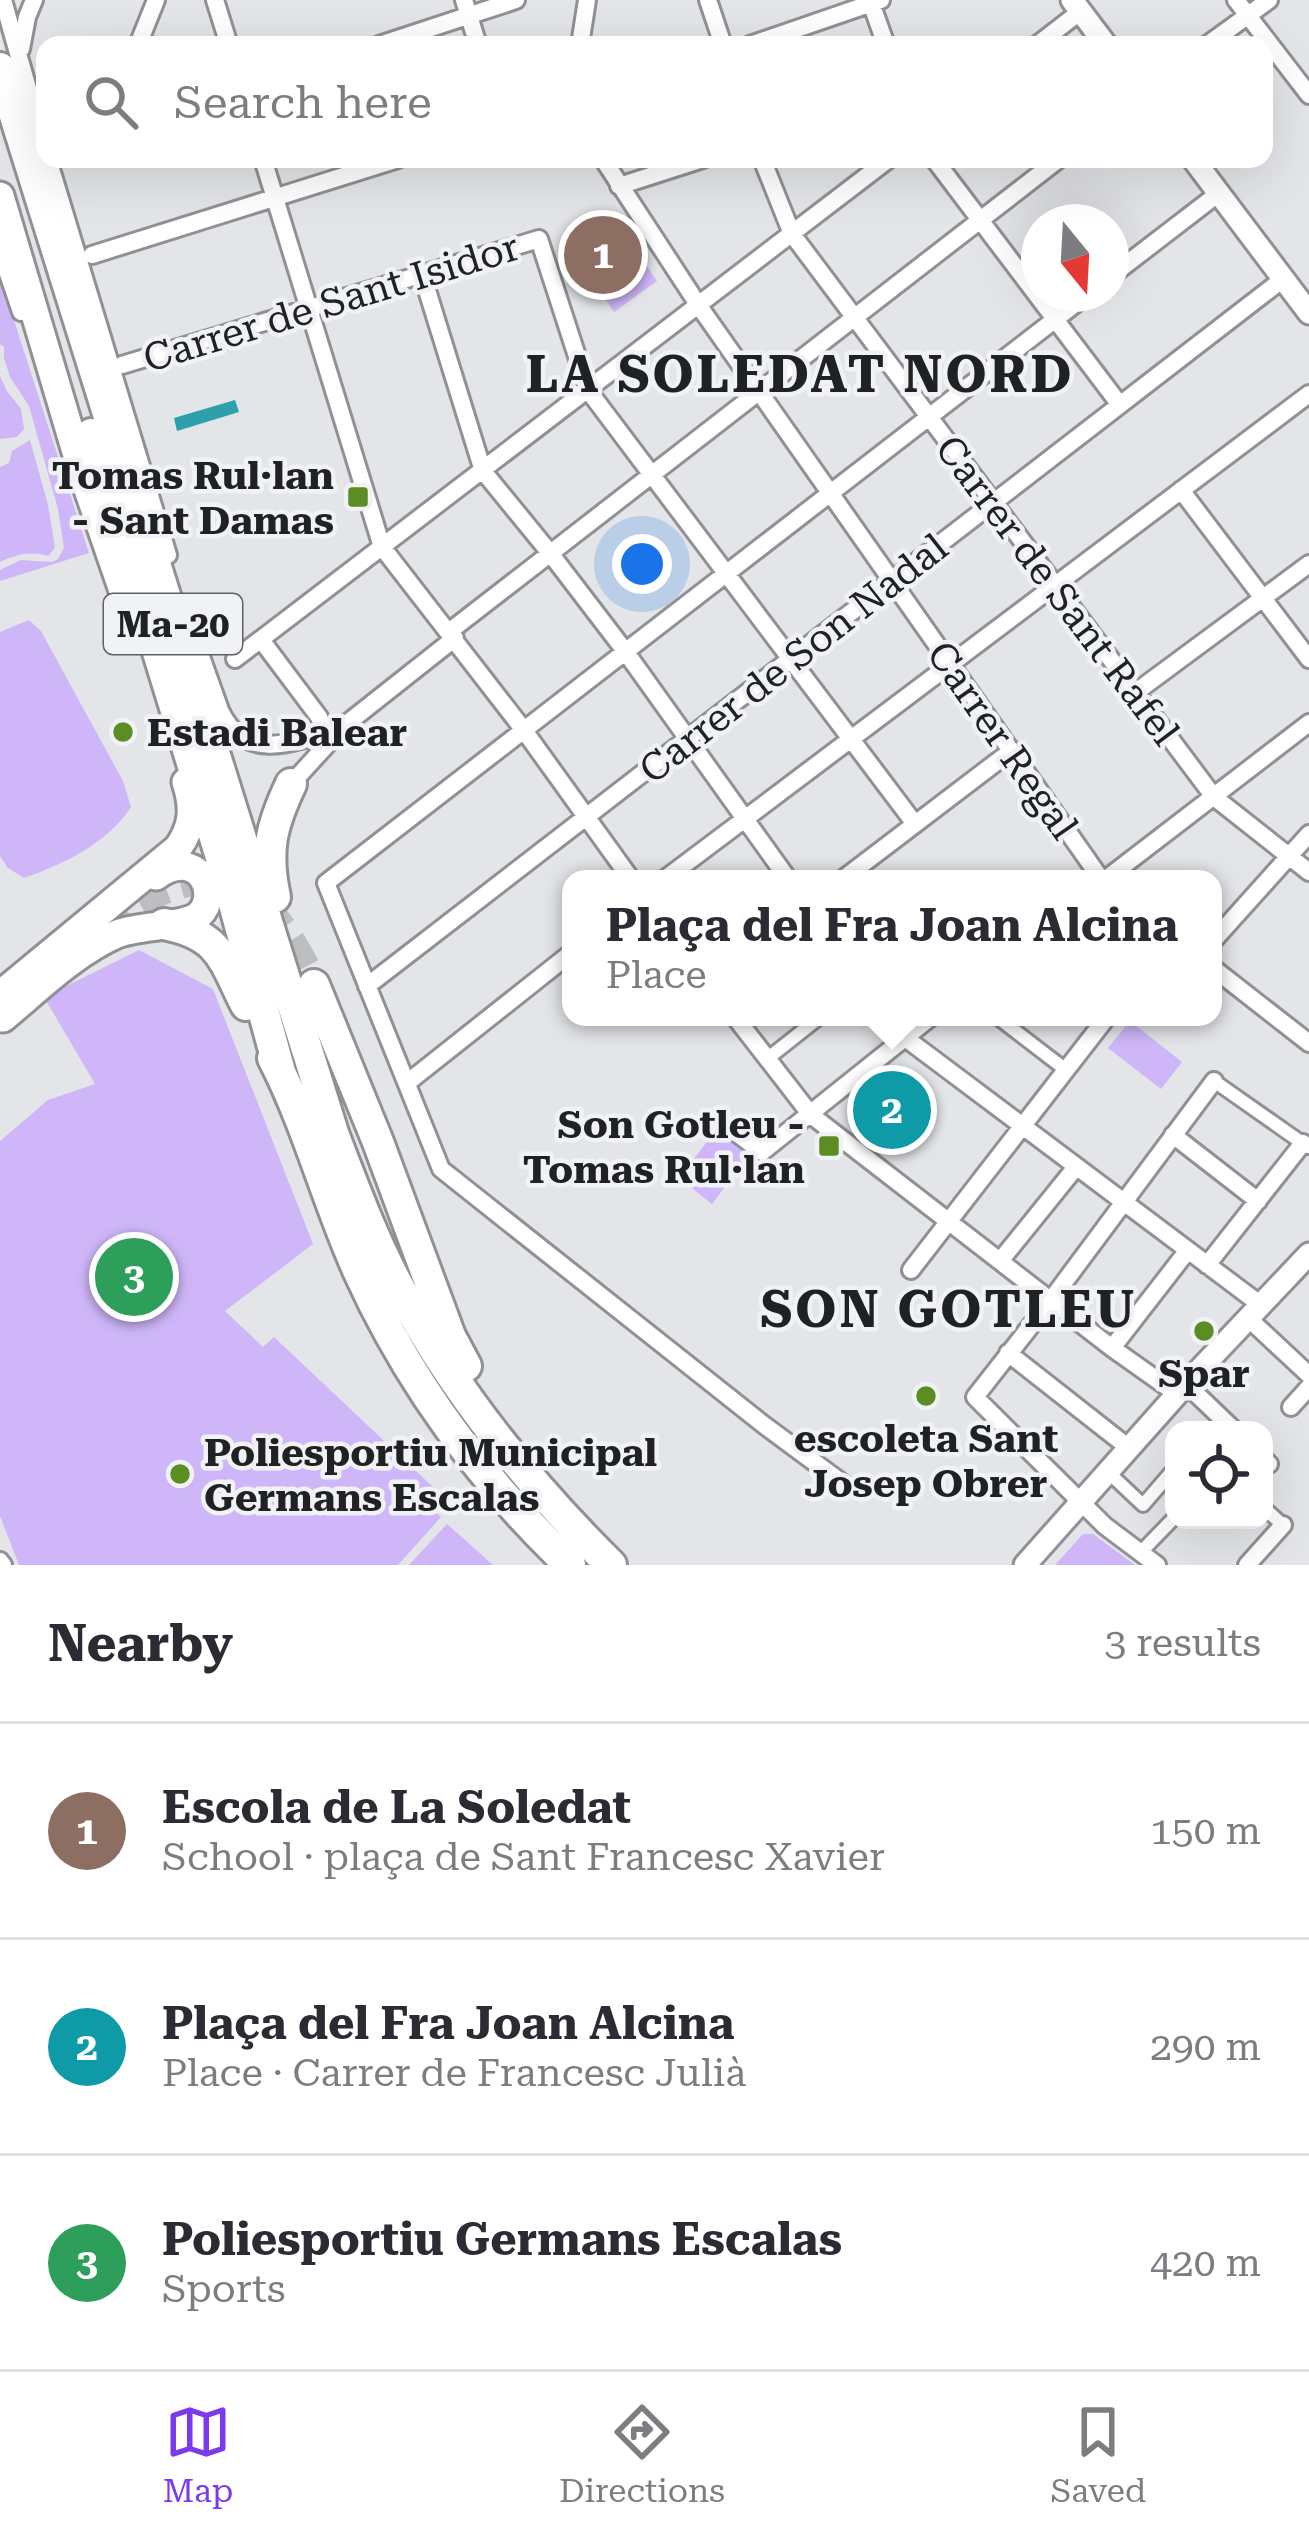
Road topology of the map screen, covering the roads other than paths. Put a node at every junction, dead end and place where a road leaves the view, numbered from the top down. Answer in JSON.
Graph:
{"nodes":[{"id":1,"x":3,"y":0,"type":"edge"},
{"id":2,"x":34,"y":0,"type":"edge"},
{"id":3,"x":156,"y":0,"type":"edge"},
{"id":4,"x":215,"y":0,"type":"edge"},
{"id":5,"x":516,"y":0,"type":"edge"},
{"id":6,"x":586,"y":0,"type":"edge"},
{"id":7,"x":708,"y":0,"type":"edge"},
{"id":8,"x":1269,"y":0,"type":"edge"},
{"id":9,"x":874,"y":1,"type":"edge"},
{"id":10,"x":1077,"y":6,"type":"edge"},
{"id":11,"x":1242,"y":7,"type":"edge"},
{"id":12,"x":467,"y":8,"type":"edge"},
{"id":13,"x":142,"y":36,"type":"edge"},
{"id":14,"x":226,"y":36,"type":"edge"},
{"id":15,"x":401,"y":36,"type":"edge"},
{"id":16,"x":581,"y":36,"type":"edge"},
{"id":17,"x":720,"y":36,"type":"edge"},
{"id":18,"x":775,"y":36,"type":"edge"},
{"id":19,"x":884,"y":36,"type":"edge"},
{"id":20,"x":1046,"y":36,"type":"edge"},
{"id":21,"x":1099,"y":36,"type":"edge"},
{"id":22,"x":1216,"y":36,"type":"edge"},
{"id":23,"x":1264,"y":36,"type":"edge"},
{"id":24,"x":1273,"y":48,"type":"edge"},
{"id":25,"x":10,"y":65,"type":"edge"},
{"id":26,"x":1309,"y":95,"type":"edge"},
{"id":27,"x":36,"y":127,"type":"edge"},
{"id":28,"x":0,"y":135,"type":"edge"},
{"id":29,"x":36,"y":160,"type":"edge"},
{"id":30,"x":38,"y":168,"type":"edge"},
{"id":31,"x":51,"y":168,"type":"edge"},
{"id":32,"x":265,"y":168,"type":"edge"},
{"id":33,"x":369,"y":168,"type":"edge"},
{"id":34,"x":608,"y":168,"type":"edge"},
{"id":35,"x":675,"y":168,"type":"edge"},
{"id":36,"x":766,"y":168,"type":"edge"},
{"id":37,"x":877,"y":168,"type":"edge"},
{"id":38,"x":941,"y":168,"type":"edge"},
{"id":39,"x":1047,"y":168,"type":"edge"},
{"id":40,"x":1200,"y":168,"type":"edge"},
{"id":41,"x":619,"y":186,"type":"junction"},
{"id":42,"x":1219,"y":193,"type":"junction"},
{"id":43,"x":0,"y":196,"type":"edge"},
{"id":44,"x":274,"y":197,"type":"junction"},
{"id":45,"x":980,"y":220,"type":"junction"},
{"id":46,"x":792,"y":234,"type":"junction"},
{"id":47,"x":0,"y":250,"type":"edge"},
{"id":48,"x":92,"y":255,"type":"dead end"},
{"id":49,"x":1129,"y":262,"type":"edge"},
{"id":50,"x":422,"y":274,"type":"junction"},
{"id":51,"x":1283,"y":279,"type":"junction"},
{"id":52,"x":699,"y":306,"type":"junction"},
{"id":53,"x":307,"y":309,"type":"junction"},
{"id":54,"x":1065,"y":312,"type":"edge"},
{"id":55,"x":1309,"y":313,"type":"edge"},
{"id":56,"x":854,"y":317,"type":"junction"},
{"id":57,"x":1056,"y":319,"type":"junction"},
{"id":58,"x":122,"y":365,"type":"dead end"},
{"id":59,"x":588,"y":390,"type":"junction"},
{"id":60,"x":758,"y":391,"type":"junction"},
{"id":61,"x":1309,"y":394,"type":"edge"},
{"id":62,"x":1120,"y":405,"type":"junction"},
{"id":63,"x":927,"y":418,"type":"junction"},
{"id":64,"x":483,"y":471,"type":"junction"},
{"id":65,"x":652,"y":475,"type":"junction"},
{"id":66,"x":1181,"y":490,"type":"junction"},
{"id":67,"x":830,"y":494,"type":"junction"},
{"id":68,"x":993,"y":503,"type":"junction"},
{"id":69,"x":382,"y":547,"type":"junction"},
{"id":70,"x":550,"y":553,"type":"junction"},
{"id":71,"x":1309,"y":564,"type":"edge"},
{"id":72,"x":726,"y":573,"type":"junction"},
{"id":73,"x":892,"y":582,"type":"junction"},
{"id":74,"x":1057,"y":586,"type":"junction"},
{"id":75,"x":1264,"y":597,"type":"junction"},
{"id":76,"x":182,"y":605,"type":"junction"},
{"id":77,"x":452,"y":634,"type":"junction"},
{"id":78,"x":262,"y":641,"type":"junction"},
{"id":79,"x":141,"y":642,"type":"junction"},
{"id":80,"x":625,"y":651,"type":"junction"},
{"id":81,"x":235,"y":659,"type":"dead end"},
{"id":82,"x":791,"y":659,"type":"junction"},
{"id":83,"x":1309,"y":659,"type":"edge"},
{"id":84,"x":950,"y":664,"type":"junction"},
{"id":85,"x":1136,"y":692,"type":"junction"},
{"id":86,"x":1309,"y":723,"type":"edge"},
{"id":87,"x":345,"y":725,"type":"junction"},
{"id":88,"x":524,"y":729,"type":"junction"},
{"id":89,"x":326,"y":732,"type":"junction"},
{"id":90,"x":688,"y":739,"type":"junction"},
{"id":91,"x":851,"y":739,"type":"junction"},
{"id":92,"x":277,"y":745,"type":"junction"},
{"id":93,"x":1011,"y":752,"type":"junction"},
{"id":94,"x":293,"y":777,"type":"junction"},
{"id":95,"x":190,"y":796,"type":"junction"},
{"id":96,"x":1214,"y":797,"type":"junction"},
{"id":97,"x":588,"y":817,"type":"junction"},
{"id":98,"x":745,"y":819,"type":"junction"},
{"id":99,"x":915,"y":824,"type":"junction"},
{"id":100,"x":1309,"y":834,"type":"edge"},
{"id":101,"x":1289,"y":856,"type":"junction"},
{"id":102,"x":625,"y":870,"type":"edge"},
{"id":103,"x":677,"y":870,"type":"edge"},
{"id":104,"x":782,"y":870,"type":"edge"},
{"id":105,"x":855,"y":870,"type":"edge"},
{"id":106,"x":1096,"y":870,"type":"edge"},
{"id":107,"x":1115,"y":870,"type":"edge"},
{"id":108,"x":1309,"y":872,"type":"edge"},
{"id":109,"x":164,"y":924,"type":"junction"},
{"id":110,"x":1222,"y":931,"type":"edge"},
{"id":111,"x":283,"y":938,"type":"junction"},
{"id":112,"x":562,"y":960,"type":"edge"},
{"id":113,"x":250,"y":963,"type":"junction"},
{"id":114,"x":1222,"y":975,"type":"edge"},
{"id":115,"x":367,"y":986,"type":"junction"},
{"id":116,"x":11,"y":992,"type":"edge"},
{"id":117,"x":304,"y":998,"type":"junction"},
{"id":118,"x":0,"y":1020,"type":"edge"},
{"id":119,"x":742,"y":1026,"type":"edge"},
{"id":120,"x":809,"y":1026,"type":"edge"},
{"id":121,"x":896,"y":1026,"type":"edge"},
{"id":122,"x":919,"y":1026,"type":"edge"},
{"id":123,"x":1009,"y":1026,"type":"edge"},
{"id":124,"x":1100,"y":1026,"type":"edge"},
{"id":125,"x":904,"y":1037,"type":"junction"},
{"id":126,"x":1309,"y":1043,"type":"edge"},
{"id":127,"x":767,"y":1059,"type":"junction"},
{"id":128,"x":1066,"y":1070,"type":"junction"},
{"id":129,"x":280,"y":1072,"type":"junction"},
{"id":130,"x":1214,"y":1081,"type":"joint"},
{"id":131,"x":406,"y":1083,"type":"junction"},
{"id":132,"x":811,"y":1114,"type":"junction"},
{"id":133,"x":1022,"y":1126,"type":"junction"},
{"id":134,"x":730,"y":1128,"type":"dead end"},
{"id":135,"x":1173,"y":1135,"type":"junction"},
{"id":136,"x":1306,"y":1145,"type":"edge"},
{"id":137,"x":1076,"y":1166,"type":"junction"},
{"id":138,"x":1258,"y":1201,"type":"junction"},
{"id":139,"x":1122,"y":1202,"type":"junction"},
{"id":140,"x":949,"y":1221,"type":"junction"},
{"id":141,"x":1188,"y":1250,"type":"junction"},
{"id":142,"x":1309,"y":1254,"type":"edge"},
{"id":143,"x":1000,"y":1261,"type":"junction"},
{"id":144,"x":1207,"y":1264,"type":"junction"},
{"id":145,"x":910,"y":1270,"type":"dead end"},
{"id":146,"x":1051,"y":1300,"type":"junction"},
{"id":147,"x":1255,"y":1311,"type":"junction"},
{"id":148,"x":1112,"y":1348,"type":"junction"},
{"id":149,"x":1008,"y":1353,"type":"junction"},
{"id":150,"x":1309,"y":1375,"type":"edge"},
{"id":151,"x":1309,"y":1387,"type":"edge"},
{"id":152,"x":1182,"y":1389,"type":"junction"},
{"id":153,"x":1291,"y":1407,"type":"dead end"},
{"id":154,"x":1223,"y":1421,"type":"edge"},
{"id":155,"x":1129,"y":1448,"type":"junction"},
{"id":156,"x":1108,"y":1472,"type":"junction"},
{"id":157,"x":1165,"y":1479,"type":"edge"},
{"id":158,"x":845,"y":1486,"type":"dead end"},
{"id":159,"x":1081,"y":1503,"type":"junction"},
{"id":160,"x":1273,"y":1516,"type":"edge"},
{"id":161,"x":1283,"y":1525,"type":"joint"},
{"id":162,"x":1165,"y":1527,"type":"edge"},
{"id":163,"x":1140,"y":1553,"type":"junction"},
{"id":164,"x":569,"y":1565,"type":"edge"},
{"id":165,"x":611,"y":1565,"type":"edge"},
{"id":166,"x":1024,"y":1565,"type":"edge"},
{"id":167,"x":1156,"y":1565,"type":"edge"},
{"id":168,"x":1247,"y":1565,"type":"edge"}],
"edges":[{"from":1,"to":25,"type":"street"},
{"from":2,"to":25,"type":"street"},
{"from":3,"to":13,"type":"street"},
{"from":4,"to":14,"type":"street"},
{"from":5,"to":12,"type":"street"},
{"from":6,"to":16,"type":"street"},
{"from":7,"to":17,"type":"street"},
{"from":8,"to":11,"type":"street"},
{"from":9,"to":18,"type":"street"},
{"from":9,"to":19,"type":"street"},
{"from":10,"to":20,"type":"street"},
{"from":10,"to":21,"type":"street"},
{"from":11,"to":22,"type":"street"},
{"from":11,"to":23,"type":"street"},
{"from":12,"to":15,"type":"street"},
{"from":24,"to":26,"type":"street"},
{"from":25,"to":27,"type":"street"},
{"from":25,"to":29,"type":"highway","number":"Ma-20"},
{"from":28,"to":113,"type":"highway","number":"Ma-20"},
{"from":30,"to":117,"type":"highway","number":"Ma-20"},
{"from":31,"to":76,"type":"street"},
{"from":32,"to":44,"type":"street"},
{"from":33,"to":44,"type":"street"},
{"from":34,"to":41,"type":"street"},
{"from":35,"to":41,"type":"street"},
{"from":36,"to":46,"type":"street","name":"Carrer de Sant Rafel"},
{"from":37,"to":46,"type":"street"},
{"from":38,"to":45,"type":"street"},
{"from":39,"to":45,"type":"street"},
{"from":40,"to":42,"type":"street"},
{"from":41,"to":52,"type":"street","name":"Carrer Regal"},
{"from":42,"to":49,"type":"street"},
{"from":42,"to":51,"type":"street"},
{"from":43,"to":79,"type":"main road"},
{"from":44,"to":48,"type":"street"},
{"from":44,"to":53,"type":"street"},
{"from":45,"to":56,"type":"street"},
{"from":45,"to":57,"type":"street"},
{"from":46,"to":52,"type":"street"},
{"from":46,"to":56,"type":"street","name":"Carrer de Sant Rafel"},
{"from":47,"to":79,"type":"street"},
{"from":50,"to":53,"type":"street","name":"Carrer de Sant Isidor"},
{"from":50,"to":59,"type":"street","name":"Carrer de Sant Isidor"},
{"from":50,"to":64,"type":"street"},
{"from":51,"to":55,"type":"street"},
{"from":51,"to":62,"type":"street","name":"Carrer de Son Nadal"},
{"from":52,"to":59,"type":"street"},
{"from":52,"to":60,"type":"street","name":"Carrer Regal"},
{"from":53,"to":58,"type":"street","name":"Carrer de Sant Isidor"},
{"from":53,"to":69,"type":"street"},
{"from":54,"to":57,"type":"street"},
{"from":56,"to":60,"type":"street"},
{"from":56,"to":63,"type":"street","name":"Carrer de Sant Rafel"},
{"from":57,"to":62,"type":"street"},
{"from":57,"to":63,"type":"street"},
{"from":59,"to":64,"type":"street"},
{"from":59,"to":65,"type":"street"},
{"from":60,"to":65,"type":"street"},
{"from":60,"to":67,"type":"street","name":"Carrer Regal"},
{"from":61,"to":66,"type":"street"},
{"from":62,"to":68,"type":"street","name":"Carrer de Son Nadal"},
{"from":63,"to":67,"type":"street"},
{"from":63,"to":68,"type":"street","name":"Carrer de Sant Rafel"},
{"from":64,"to":69,"type":"street"},
{"from":64,"to":70,"type":"street"},
{"from":65,"to":70,"type":"street"},
{"from":65,"to":72,"type":"street"},
{"from":66,"to":74,"type":"street"},
{"from":66,"to":75,"type":"street"},
{"from":67,"to":72,"type":"street"},
{"from":67,"to":73,"type":"street","name":"Carrer Regal"},
{"from":68,"to":73,"type":"street","name":"Carrer de Son Nadal"},
{"from":68,"to":74,"type":"street","name":"Carrer de Sant Rafel"},
{"from":69,"to":77,"type":"street"},
{"from":69,"to":78,"type":"street"},
{"from":70,"to":77,"type":"street"},
{"from":70,"to":80,"type":"street"},
{"from":71,"to":75,"type":"street"},
{"from":72,"to":80,"type":"street"},
{"from":72,"to":82,"type":"street"},
{"from":73,"to":82,"type":"street","name":"Carrer de Son Nadal"},
{"from":73,"to":84,"type":"street","name":"Carrer Regal"},
{"from":74,"to":84,"type":"street"},
{"from":74,"to":85,"type":"street","name":"Carrer de Sant Rafel"},
{"from":75,"to":83,"type":"street"},
{"from":75,"to":85,"type":"street"},
{"from":76,"to":92,"type":"street"},
{"from":76,"to":111,"type":"highway"},
{"from":77,"to":87,"type":"street"},
{"from":77,"to":88,"type":"street"},
{"from":78,"to":81,"type":"street"},
{"from":78,"to":89,"type":"street"},
{"from":79,"to":95,"type":"main road"},
{"from":80,"to":88,"type":"street"},
{"from":80,"to":90,"type":"street"},
{"from":82,"to":90,"type":"street","name":"Carrer de Son Nadal"},
{"from":82,"to":91,"type":"street"},
{"from":84,"to":91,"type":"street"},
{"from":84,"to":93,"type":"street","name":"Carrer Regal"},
{"from":85,"to":96,"type":"street","name":"Carrer de Sant Rafel"},
{"from":86,"to":96,"type":"street"},
{"from":87,"to":89,"type":"street"},
{"from":87,"to":94,"type":"street"},
{"from":88,"to":97,"type":"street"},
{"from":88,"to":115,"type":"street"},
{"from":89,"to":92,"type":"street"},
{"from":89,"to":94,"type":"street"},
{"from":90,"to":97,"type":"street","name":"Carrer de Son Nadal"},
{"from":90,"to":98,"type":"street"},
{"from":91,"to":98,"type":"street"},
{"from":91,"to":99,"type":"street"},
{"from":92,"to":94,"type":"street"},
{"from":93,"to":99,"type":"street"},
{"from":93,"to":106,"type":"street","name":"Carrer Regal"},
{"from":94,"to":111,"type":"highway"},
{"from":95,"to":113,"type":"highway"},
{"from":95,"to":116,"type":"main road"},
{"from":96,"to":101,"type":"street","name":"Carrer de Sant Rafel"},
{"from":96,"to":107,"type":"street"},
{"from":97,"to":102,"type":"street"},
{"from":97,"to":115,"type":"street","name":"Carrer de Son Nadal"},
{"from":98,"to":103,"type":"street"},
{"from":98,"to":104,"type":"street"},
{"from":99,"to":105,"type":"street"},
{"from":100,"to":101,"type":"street"},
{"from":101,"to":108,"type":"street","name":"Carrer de Sant Rafel"},
{"from":101,"to":110,"type":"street"},
{"from":109,"to":116,"type":"main road"},
{"from":109,"to":118,"type":"main road"},
{"from":109,"to":129,"type":"highway"},
{"from":111,"to":117,"type":"highway"},
{"from":112,"to":131,"type":"street"},
{"from":113,"to":129,"type":"highway","number":"Ma-20"},
{"from":114,"to":126,"type":"street"},
{"from":115,"to":131,"type":"street"},
{"from":117,"to":165,"type":"highway","number":"Ma-20"},
{"from":119,"to":127,"type":"street"},
{"from":120,"to":127,"type":"street"},
{"from":121,"to":125,"type":"street"},
{"from":122,"to":125,"type":"street"},
{"from":123,"to":128,"type":"street"},
{"from":124,"to":128,"type":"street"},
{"from":125,"to":132,"type":"street"},
{"from":125,"to":133,"type":"street"},
{"from":127,"to":132,"type":"street"},
{"from":128,"to":133,"type":"street"},
{"from":129,"to":164,"type":"highway","number":"Ma-20"},
{"from":130,"to":135,"type":"street"},
{"from":130,"to":136,"type":"street"},
{"from":131,"to":158,"type":"street"},
{"from":132,"to":134,"type":"street"},
{"from":132,"to":140,"type":"street"},
{"from":133,"to":137,"type":"street"},
{"from":133,"to":140,"type":"street"},
{"from":135,"to":138,"type":"street"},
{"from":135,"to":139,"type":"street"},
{"from":136,"to":138,"type":"street"},
{"from":137,"to":139,"type":"street"},
{"from":137,"to":143,"type":"street"},
{"from":138,"to":144,"type":"street"},
{"from":139,"to":141,"type":"street"},
{"from":139,"to":146,"type":"street"},
{"from":140,"to":143,"type":"street"},
{"from":140,"to":145,"type":"street"},
{"from":141,"to":144,"type":"street"},
{"from":141,"to":148,"type":"street"},
{"from":142,"to":147,"type":"street"},
{"from":143,"to":146,"type":"street"},
{"from":144,"to":147,"type":"street"},
{"from":146,"to":148,"type":"street"},
{"from":146,"to":149,"type":"street"},
{"from":147,"to":150,"type":"street"},
{"from":147,"to":152,"type":"street"},
{"from":148,"to":152,"type":"street"},
{"from":149,"to":155,"type":"street"},
{"from":149,"to":159,"type":"street"},
{"from":151,"to":153,"type":"street"},
{"from":152,"to":154,"type":"street"},
{"from":152,"to":155,"type":"street"},
{"from":155,"to":156,"type":"street"},
{"from":156,"to":157,"type":"street"},
{"from":156,"to":159,"type":"street"},
{"from":159,"to":163,"type":"street"},
{"from":159,"to":166,"type":"street"},
{"from":160,"to":161,"type":"street"},
{"from":161,"to":168,"type":"street"},
{"from":162,"to":163,"type":"street"},
{"from":163,"to":167,"type":"street"}]}
